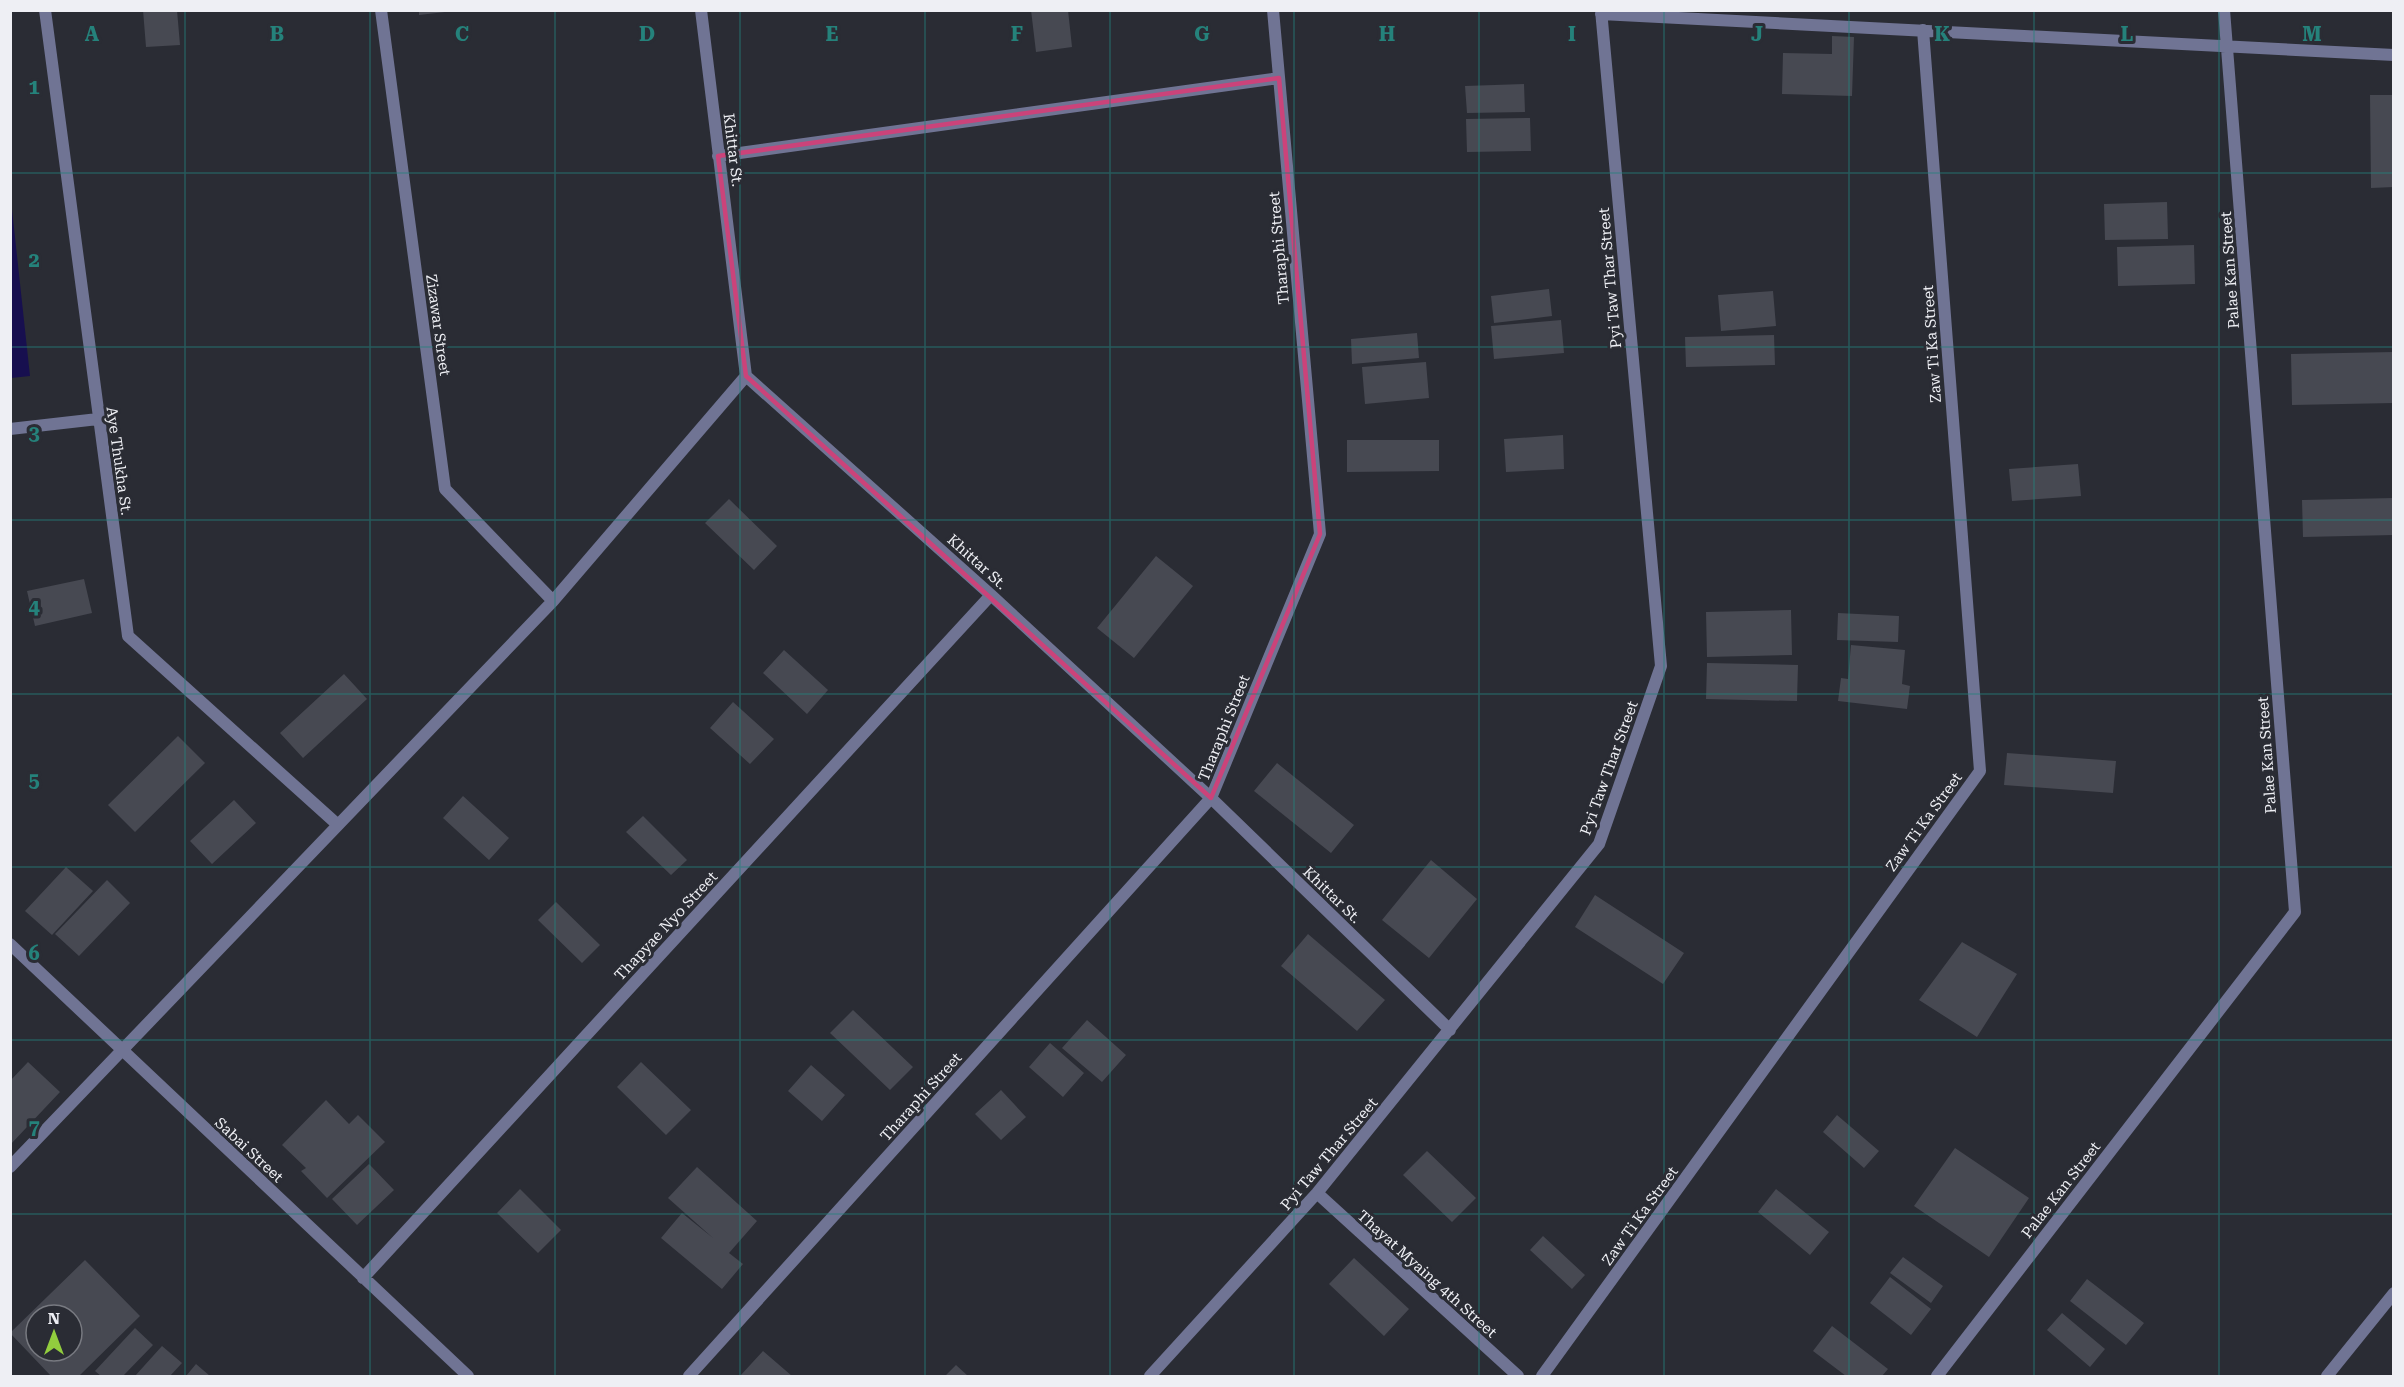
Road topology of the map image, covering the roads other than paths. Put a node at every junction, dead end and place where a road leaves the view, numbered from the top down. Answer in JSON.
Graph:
{"nodes":[{"id":1,"x":45,"y":10,"type":"edge"},
{"id":2,"x":381,"y":10,"type":"edge"},
{"id":3,"x":701,"y":10,"type":"edge"},
{"id":4,"x":1273,"y":10,"type":"edge"},
{"id":5,"x":2224,"y":10,"type":"edge"},
{"id":6,"x":1601,"y":12,"type":"edge"},
{"id":7,"x":1923,"y":30,"type":"junction"},
{"id":8,"x":2227,"y":46,"type":"junction"},
{"id":9,"x":2394,"y":55,"type":"edge"},
{"id":10,"x":1280,"y":78,"type":"junction"},
{"id":11,"x":718,"y":156,"type":"junction"},
{"id":12,"x":746,"y":376,"type":"junction"},
{"id":13,"x":98,"y":419,"type":"junction"},
{"id":14,"x":10,"y":429,"type":"edge"},
{"id":15,"x":992,"y":595,"type":"junction"},
{"id":16,"x":553,"y":602,"type":"junction"},
{"id":17,"x":1211,"y":798,"type":"junction"},
{"id":18,"x":338,"y":825,"type":"junction"},
{"id":19,"x":10,"y":944,"type":"edge"},
{"id":20,"x":1450,"y":1030,"type":"junction"},
{"id":21,"x":122,"y":1050,"type":"junction"},
{"id":22,"x":10,"y":1167,"type":"edge"},
{"id":23,"x":1317,"y":1193,"type":"junction"},
{"id":24,"x":363,"y":1278,"type":"junction"},
{"id":25,"x":2394,"y":1293,"type":"edge"},
{"id":26,"x":468,"y":1377,"type":"edge"},
{"id":27,"x":689,"y":1377,"type":"edge"},
{"id":28,"x":1150,"y":1377,"type":"edge"},
{"id":29,"x":1518,"y":1377,"type":"edge"},
{"id":30,"x":1542,"y":1377,"type":"edge"},
{"id":31,"x":1937,"y":1377,"type":"edge"},
{"id":32,"x":2327,"y":1377,"type":"edge"}],
"edges":[{"from":1,"to":13,"type":"street","name":"Aye Thukha St."},
{"from":2,"to":16,"type":"street","name":"Zizawar Street"},
{"from":3,"to":11,"type":"street","name":"Khittar St."},
{"from":4,"to":10,"type":"street","name":"Tharaphi Street"},
{"from":5,"to":8,"type":"street","name":"Palae Kan Street"},
{"from":6,"to":7,"type":"street"},
{"from":6,"to":20,"type":"street","name":"Pyi Taw Thar Street"},
{"from":7,"to":8,"type":"street"},
{"from":7,"to":30,"type":"street","name":"Zaw Ti Ka Street"},
{"from":8,"to":9,"type":"street"},
{"from":8,"to":31,"type":"street","name":"Palae Kan Street"},
{"from":10,"to":11,"type":"street"},
{"from":10,"to":17,"type":"street","name":"Tharaphi Street"},
{"from":11,"to":12,"type":"street","name":"Khittar St."},
{"from":12,"to":15,"type":"street","name":"Khittar St."},
{"from":12,"to":16,"type":"street"},
{"from":13,"to":14,"type":"street"},
{"from":13,"to":18,"type":"street","name":"Aye Thukha St."},
{"from":15,"to":17,"type":"street","name":"Khittar St."},
{"from":15,"to":24,"type":"street","name":"Thapyae Nyo Street"},
{"from":16,"to":18,"type":"street"},
{"from":17,"to":20,"type":"street","name":"Khittar St."},
{"from":17,"to":27,"type":"street","name":"Tharaphi Street"},
{"from":18,"to":21,"type":"street"},
{"from":19,"to":21,"type":"street","name":"Sabai Street"},
{"from":20,"to":23,"type":"street","name":"Pyi Taw Thar Street"},
{"from":21,"to":22,"type":"street"},
{"from":21,"to":24,"type":"street","name":"Sabai Street"},
{"from":23,"to":28,"type":"street","name":"Pyi Taw Thar Street"},
{"from":23,"to":29,"type":"street","name":"Thayat Myaing 4th Street"},
{"from":24,"to":26,"type":"street","name":"Sabai Street"},
{"from":25,"to":32,"type":"street"}]}
